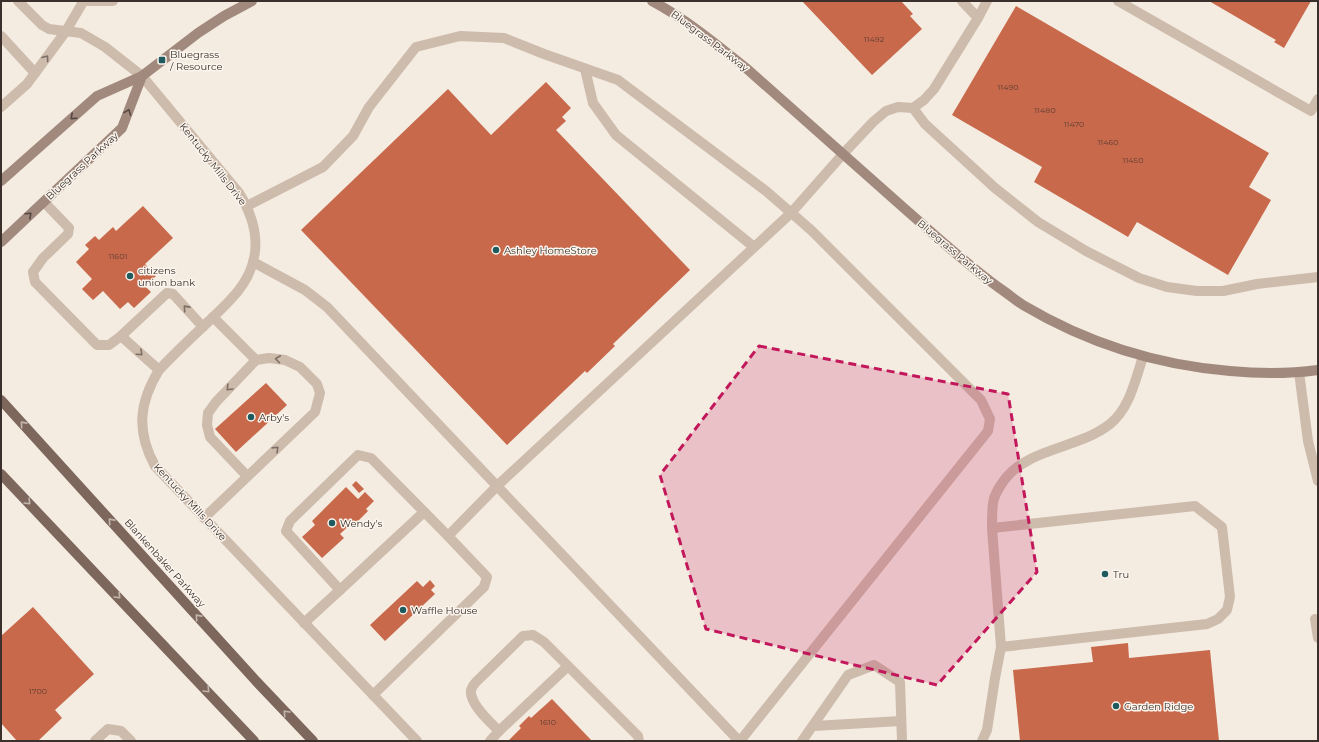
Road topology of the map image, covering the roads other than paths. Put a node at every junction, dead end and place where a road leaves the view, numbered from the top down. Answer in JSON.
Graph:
{"nodes":[{"id":1,"x":18,"y":1,"type":"edge"},
{"id":2,"x":83,"y":1,"type":"edge"},
{"id":3,"x":113,"y":1,"type":"edge"},
{"id":4,"x":252,"y":1,"type":"edge"},
{"id":5,"x":652,"y":1,"type":"edge"},
{"id":6,"x":962,"y":1,"type":"edge"},
{"id":7,"x":988,"y":1,"type":"edge"},
{"id":8,"x":1118,"y":1,"type":"edge"},
{"id":9,"x":978,"y":18,"type":"junction"},
{"id":10,"x":66,"y":31,"type":"junction"},
{"id":11,"x":1,"y":36,"type":"edge"},
{"id":12,"x":585,"y":69,"type":"junction"},
{"id":13,"x":35,"y":73,"type":"junction"},
{"id":14,"x":142,"y":76,"type":"junction"},
{"id":15,"x":1318,"y":99,"type":"edge"},
{"id":16,"x":1,"y":107,"type":"edge"},
{"id":17,"x":913,"y":108,"type":"junction"},
{"id":18,"x":843,"y":154,"type":"junction"},
{"id":19,"x":1,"y":181,"type":"edge"},
{"id":20,"x":44,"y":202,"type":"junction"},
{"id":21,"x":247,"y":206,"type":"junction"},
{"id":22,"x":791,"y":213,"type":"junction"},
{"id":23,"x":1,"y":242,"type":"edge"},
{"id":24,"x":754,"y":248,"type":"junction"},
{"id":25,"x":253,"y":262,"type":"junction"},
{"id":26,"x":1318,"y":277,"type":"edge"},
{"id":27,"x":213,"y":317,"type":"junction"},
{"id":28,"x":203,"y":326,"type":"junction"},
{"id":29,"x":121,"y":336,"type":"junction"},
{"id":30,"x":1143,"y":357,"type":"junction"},
{"id":31,"x":256,"y":360,"type":"junction"},
{"id":32,"x":159,"y":370,"type":"junction"},
{"id":33,"x":1318,"y":370,"type":"edge"},
{"id":34,"x":1299,"y":372,"type":"junction"},
{"id":35,"x":1,"y":400,"type":"edge"},
{"id":36,"x":1,"y":474,"type":"edge"},
{"id":37,"x":248,"y":476,"type":"junction"},
{"id":38,"x":1318,"y":481,"type":"edge"},
{"id":39,"x":497,"y":486,"type":"junction"},
{"id":40,"x":424,"y":512,"type":"junction"},
{"id":41,"x":204,"y":518,"type":"junction"},
{"id":42,"x":992,"y":528,"type":"junction"},
{"id":43,"x":448,"y":536,"type":"junction"},
{"id":44,"x":340,"y":590,"type":"junction"},
{"id":45,"x":1316,"y":619,"type":"dead end"},
{"id":46,"x":304,"y":623,"type":"junction"},
{"id":47,"x":1318,"y":638,"type":"edge"},
{"id":48,"x":1001,"y":647,"type":"junction"},
{"id":49,"x":568,"y":666,"type":"junction"},
{"id":50,"x":373,"y":695,"type":"junction"},
{"id":51,"x":901,"y":722,"type":"junction"},
{"id":52,"x":814,"y":726,"type":"junction"},
{"id":53,"x":499,"y":732,"type":"junction"},
{"id":54,"x":95,"y":741,"type":"edge"},
{"id":55,"x":131,"y":741,"type":"edge"},
{"id":56,"x":254,"y":741,"type":"edge"},
{"id":57,"x":313,"y":741,"type":"edge"},
{"id":58,"x":417,"y":741,"type":"edge"},
{"id":59,"x":490,"y":741,"type":"edge"},
{"id":60,"x":639,"y":741,"type":"edge"},
{"id":61,"x":739,"y":741,"type":"edge"},
{"id":62,"x":802,"y":741,"type":"edge"},
{"id":63,"x":902,"y":741,"type":"edge"},
{"id":64,"x":982,"y":741,"type":"edge"}],
"edges":[{"from":1,"to":10,"type":"street","name":"Kentucky Mills Drive"},
{"from":2,"to":3,"type":"street"},
{"from":2,"to":10,"type":"street"},
{"from":4,"to":14,"type":"street"},
{"from":5,"to":18,"type":"street","name":"Bluegrass Parkway"},
{"from":6,"to":9,"type":"street"},
{"from":7,"to":9,"type":"street"},
{"from":8,"to":15,"type":"street"},
{"from":9,"to":17,"type":"street"},
{"from":13,"to":10,"type":"street","one_way":true},
{"from":10,"to":14,"type":"street","name":"Kentucky Mills Drive"},
{"from":11,"to":13,"type":"street"},
{"from":12,"to":21,"type":"street"},
{"from":12,"to":22,"type":"street"},
{"from":12,"to":24,"type":"street"},
{"from":13,"to":16,"type":"street"},
{"from":14,"to":19,"type":"street","one_way":true},
{"from":20,"to":14,"type":"street","name":"Bluegrass Parkway","one_way":true},
{"from":14,"to":21,"type":"street","name":"Kentucky Mills Drive"},
{"from":17,"to":18,"type":"street"},
{"from":17,"to":26,"type":"street"},
{"from":18,"to":22,"type":"street"},
{"from":18,"to":30,"type":"street","name":"Bluegrass Parkway"},
{"from":23,"to":20,"type":"street","name":"Bluegrass Parkway","one_way":true},
{"from":20,"to":29,"type":"street"},
{"from":21,"to":25,"type":"street","name":"Kentucky Mills Drive"},
{"from":22,"to":24,"type":"street"},
{"from":22,"to":61,"type":"street"},
{"from":24,"to":39,"type":"street"},
{"from":25,"to":27,"type":"street","name":"Kentucky Mills Drive"},
{"from":25,"to":39,"type":"street"},
{"from":27,"to":28,"type":"street","name":"Kentucky Mills Drive"},
{"from":27,"to":31,"type":"street"},
{"from":28,"to":29,"type":"street","one_way":true},
{"from":28,"to":32,"type":"street","name":"Kentucky Mills Drive"},
{"from":29,"to":32,"type":"street","one_way":true},
{"from":30,"to":34,"type":"street","name":"Bluegrass Parkway"},
{"from":30,"to":42,"type":"street"},
{"from":31,"to":37,"type":"street","one_way":true},
{"from":37,"to":31,"type":"street","one_way":true},
{"from":32,"to":41,"type":"street","name":"Kentucky Mills Drive"},
{"from":33,"to":34,"type":"street","name":"Bluegrass Parkway"},
{"from":34,"to":38,"type":"street"},
{"from":57,"to":35,"type":"main road","name":"Blankenbaker Parkway","one_way":true},
{"from":36,"to":56,"type":"main road","one_way":true},
{"from":37,"to":41,"type":"street"},
{"from":39,"to":43,"type":"street"},
{"from":39,"to":61,"type":"street"},
{"from":40,"to":43,"type":"street"},
{"from":40,"to":44,"type":"street"},
{"from":40,"to":44,"type":"street"},
{"from":41,"to":46,"type":"street","name":"Kentucky Mills Drive"},
{"from":42,"to":48,"type":"street"},
{"from":42,"to":48,"type":"street"},
{"from":43,"to":50,"type":"street"},
{"from":44,"to":46,"type":"street"},
{"from":45,"to":47,"type":"street"},
{"from":46,"to":50,"type":"street","name":"Kentucky Mills Drive"},
{"from":48,"to":64,"type":"street"},
{"from":49,"to":53,"type":"street"},
{"from":49,"to":53,"type":"street"},
{"from":49,"to":60,"type":"street"},
{"from":50,"to":58,"type":"street","name":"Kentucky Mills Drive"},
{"from":51,"to":52,"type":"street"},
{"from":51,"to":52,"type":"street"},
{"from":51,"to":63,"type":"street"},
{"from":52,"to":62,"type":"street"},
{"from":53,"to":59,"type":"street"},
{"from":54,"to":55,"type":"street"}]}
